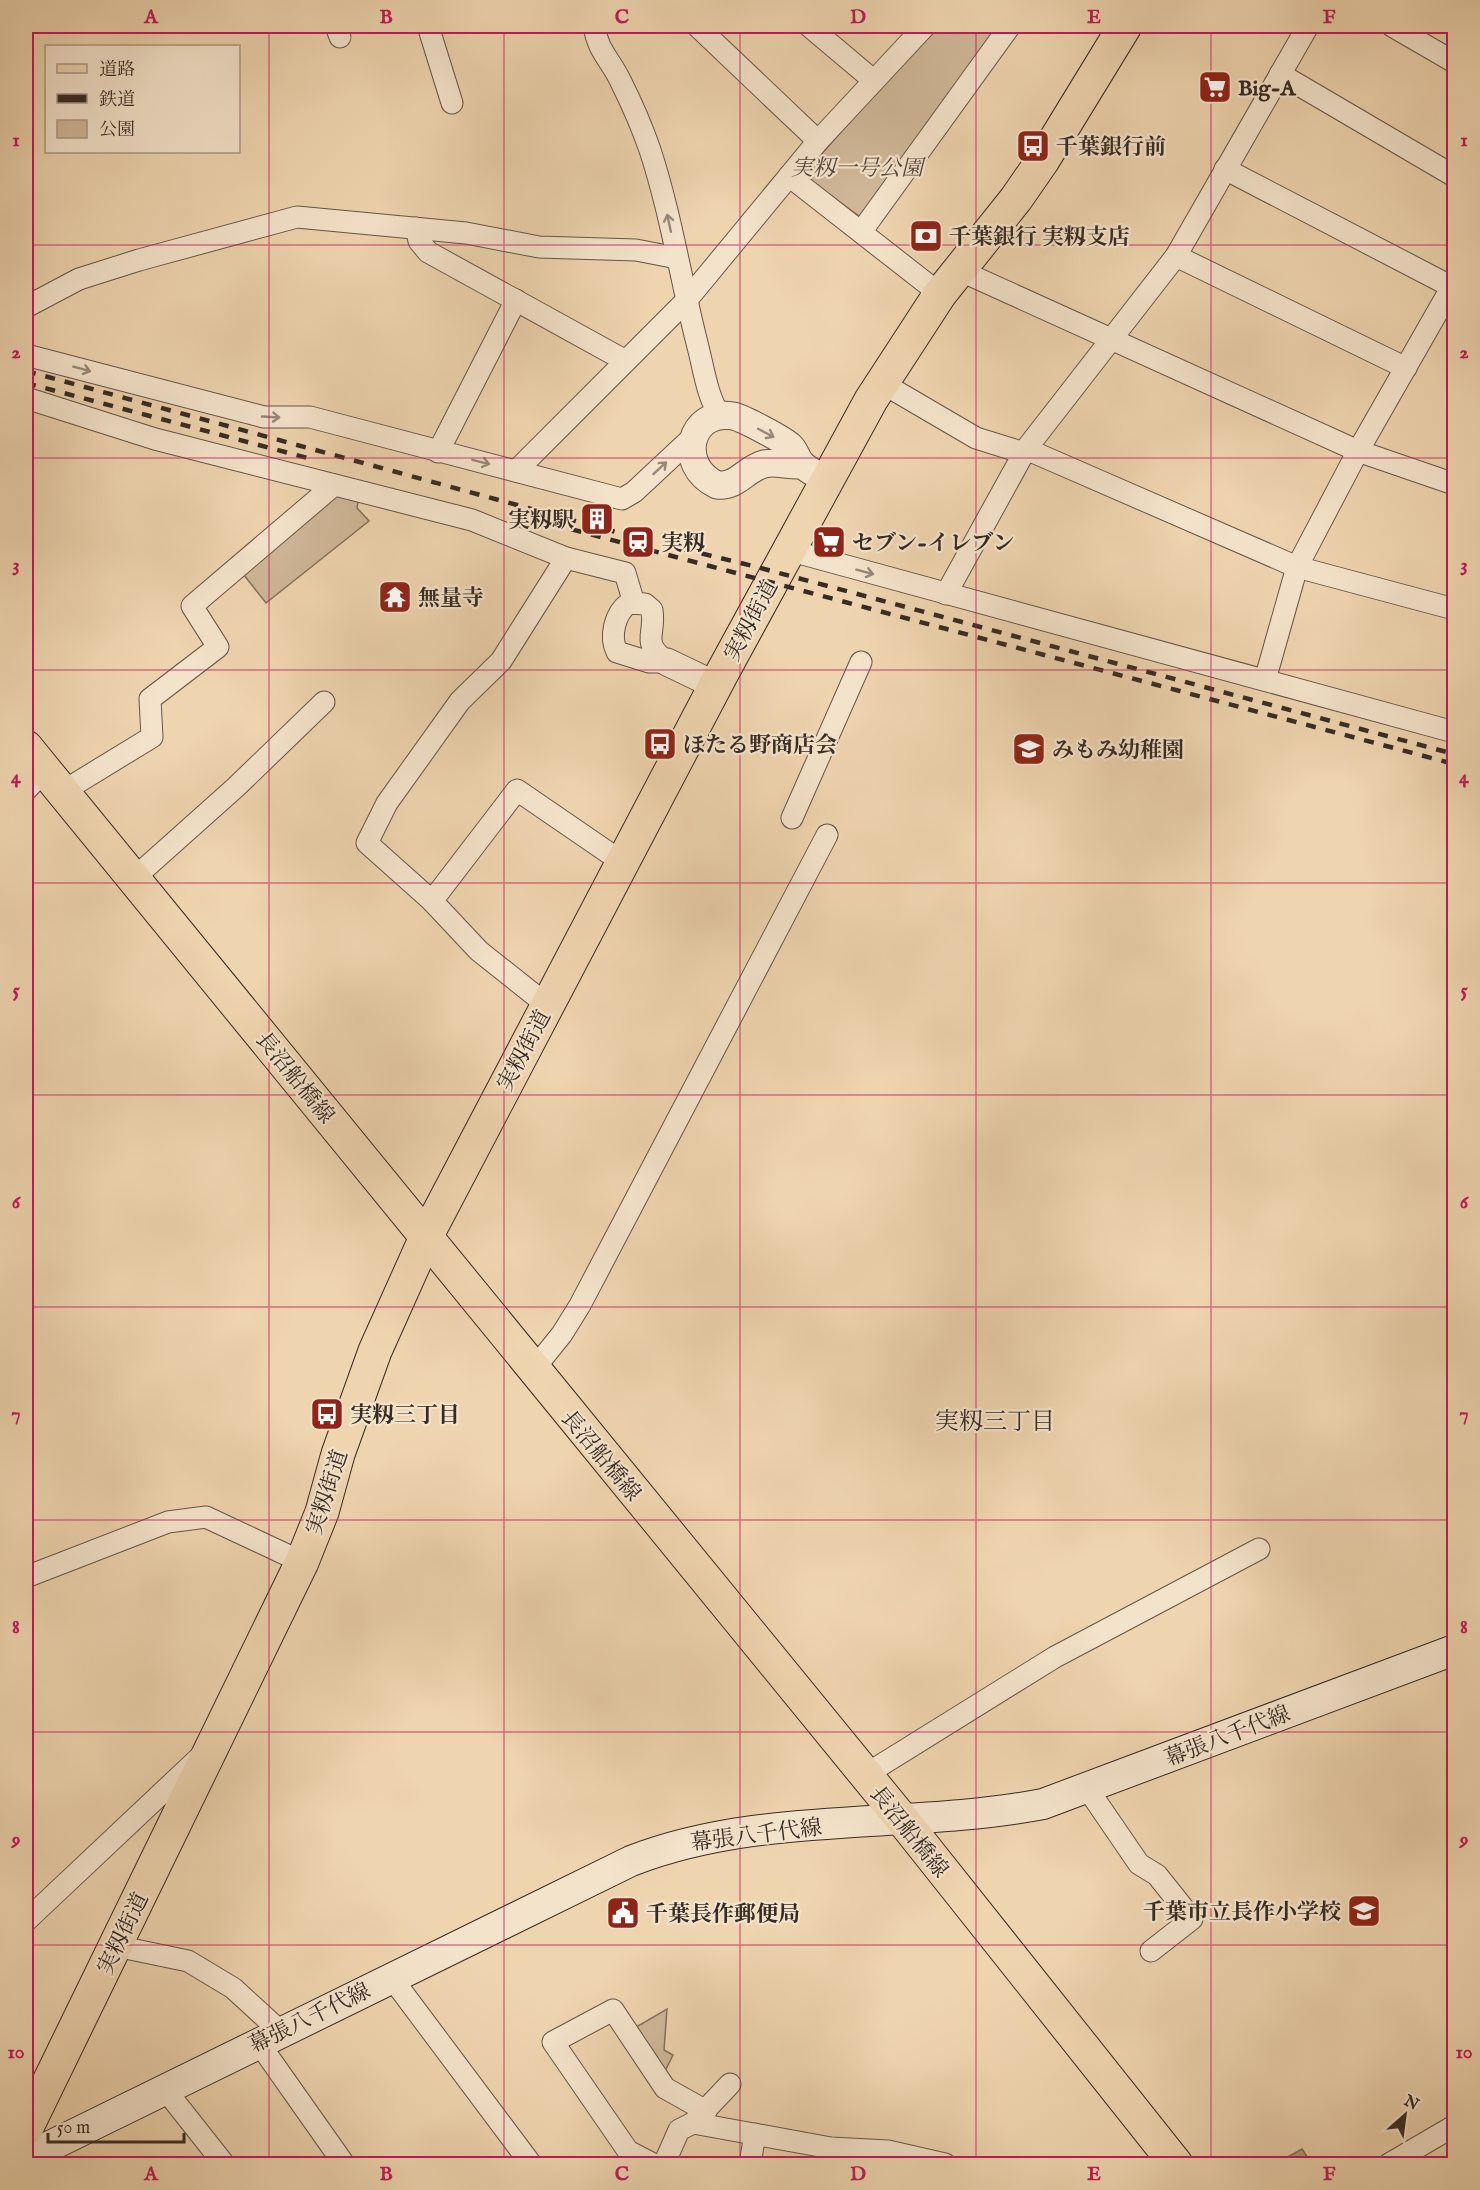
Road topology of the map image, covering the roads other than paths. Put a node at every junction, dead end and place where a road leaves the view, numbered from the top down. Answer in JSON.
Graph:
{"nodes":[{"id":1,"x":428,"y":26,"type":"edge"},
{"id":2,"x":594,"y":26,"type":"edge"},
{"id":3,"x":697,"y":26,"type":"edge"},
{"id":4,"x":809,"y":26,"type":"edge"},
{"id":5,"x":926,"y":26,"type":"edge"},
{"id":6,"x":1010,"y":26,"type":"edge"},
{"id":7,"x":1125,"y":26,"type":"edge"},
{"id":8,"x":1308,"y":26,"type":"edge"},
{"id":9,"x":1392,"y":26,"type":"edge"},
{"id":10,"x":1455,"y":62,"type":"edge"},
{"id":11,"x":1280,"y":74,"type":"junction"},
{"id":12,"x":873,"y":80,"type":"junction"},
{"id":13,"x":452,"y":103,"type":"dead end"},
{"id":14,"x":818,"y":141,"type":"junction"},
{"id":15,"x":1225,"y":169,"type":"junction"},
{"id":16,"x":789,"y":176,"type":"junction"},
{"id":17,"x":1455,"y":176,"type":"edge"},
{"id":18,"x":416,"y":228,"type":"junction"},
{"id":19,"x":861,"y":232,"type":"junction"},
{"id":20,"x":1176,"y":256,"type":"junction"},
{"id":21,"x":677,"y":258,"type":"junction"},
{"id":22,"x":950,"y":283,"type":"junction"},
{"id":23,"x":1454,"y":286,"type":"edge"},
{"id":24,"x":516,"y":300,"type":"junction"},
{"id":25,"x":686,"y":301,"type":"junction"},
{"id":26,"x":26,"y":307,"type":"edge"},
{"id":27,"x":1110,"y":338,"type":"junction"},
{"id":28,"x":26,"y":355,"type":"edge"},
{"id":29,"x":624,"y":360,"type":"junction"},
{"id":30,"x":1406,"y":368,"type":"junction"},
{"id":31,"x":882,"y":383,"type":"junction"},
{"id":32,"x":26,"y":398,"type":"edge"},
{"id":33,"x":720,"y":416,"type":"junction"},
{"id":34,"x":694,"y":436,"type":"junction"},
{"id":35,"x":1025,"y":451,"type":"junction"},
{"id":36,"x":438,"y":452,"type":"junction"},
{"id":37,"x":1358,"y":452,"type":"junction"},
{"id":38,"x":516,"y":471,"type":"junction"},
{"id":39,"x":814,"y":472,"type":"junction"},
{"id":40,"x":1455,"y":484,"type":"edge"},
{"id":41,"x":333,"y":485,"type":"junction"},
{"id":42,"x":788,"y":550,"type":"junction"},
{"id":43,"x":566,"y":558,"type":"junction"},
{"id":44,"x":1297,"y":567,"type":"junction"},
{"id":45,"x":946,"y":594,"type":"junction"},
{"id":46,"x":633,"y":603,"type":"junction"},
{"id":47,"x":1455,"y":609,"type":"edge"},
{"id":48,"x":667,"y":662,"type":"junction"},
{"id":49,"x":861,"y":662,"type":"dead end"},
{"id":50,"x":1265,"y":680,"type":"junction"},
{"id":51,"x":715,"y":685,"type":"junction"},
{"id":52,"x":324,"y":702,"type":"dead end"},
{"id":53,"x":1455,"y":732,"type":"edge"},
{"id":54,"x":39,"y":775,"type":"edge"},
{"id":55,"x":792,"y":818,"type":"dead end"},
{"id":56,"x":827,"y":835,"type":"dead end"},
{"id":57,"x":622,"y":862,"type":"junction"},
{"id":58,"x":133,"y":879,"type":"junction"},
{"id":59,"x":432,"y":902,"type":"junction"},
{"id":60,"x":547,"y":1005,"type":"junction"},
{"id":61,"x":427,"y":1235,"type":"junction"},
{"id":62,"x":532,"y":1370,"type":"junction"},
{"id":63,"x":1259,"y":1549,"type":"dead end"},
{"id":64,"x":302,"y":1562,"type":"junction"},
{"id":65,"x":26,"y":1577,"type":"edge"},
{"id":66,"x":1455,"y":1650,"type":"edge"},
{"id":67,"x":214,"y":1743,"type":"junction"},
{"id":68,"x":866,"y":1775,"type":"junction"},
{"id":69,"x":1087,"y":1788,"type":"junction"},
{"id":70,"x":901,"y":1818,"type":"junction"},
{"id":71,"x":26,"y":1921,"type":"edge"},
{"id":72,"x":116,"y":1946,"type":"junction"},
{"id":73,"x":1151,"y":1951,"type":"dead end"},
{"id":74,"x":391,"y":1977,"type":"junction"},
{"id":75,"x":269,"y":2036,"type":"junction"},
{"id":76,"x":730,"y":2084,"type":"dead end"},
{"id":77,"x":164,"y":2088,"type":"junction"},
{"id":78,"x":699,"y":2117,"type":"junction"},
{"id":79,"x":1455,"y":2126,"type":"edge"},
{"id":80,"x":26,"y":2128,"type":"edge"},
{"id":81,"x":755,"y":2134,"type":"junction"},
{"id":82,"x":26,"y":2150,"type":"edge"},
{"id":83,"x":26,"y":2160,"type":"edge"},
{"id":84,"x":30,"y":2164,"type":"edge"},
{"id":85,"x":224,"y":2164,"type":"edge"},
{"id":86,"x":344,"y":2164,"type":"edge"},
{"id":87,"x":531,"y":2164,"type":"edge"},
{"id":88,"x":653,"y":2164,"type":"edge"},
{"id":89,"x":664,"y":2164,"type":"edge"},
{"id":90,"x":750,"y":2164,"type":"edge"},
{"id":91,"x":945,"y":2164,"type":"edge"},
{"id":92,"x":1176,"y":2164,"type":"edge"},
{"id":93,"x":1389,"y":2164,"type":"edge"}],
"edges":[{"from":1,"to":13,"type":"street"},
{"from":21,"to":2,"type":"street","one_way":true},
{"from":3,"to":14,"type":"street"},
{"from":4,"to":12,"type":"street"},
{"from":5,"to":12,"type":"street"},
{"from":6,"to":19,"type":"street"},
{"from":7,"to":22,"type":"main road","name":"実籾街道"},
{"from":8,"to":11,"type":"street"},
{"from":9,"to":10,"type":"street"},
{"from":11,"to":15,"type":"street"},
{"from":11,"to":17,"type":"street"},
{"from":12,"to":14,"type":"street"},
{"from":14,"to":16,"type":"street"},
{"from":15,"to":20,"type":"street"},
{"from":15,"to":23,"type":"street"},
{"from":16,"to":19,"type":"street"},
{"from":16,"to":25,"type":"street"},
{"from":18,"to":21,"type":"street"},
{"from":18,"to":24,"type":"street"},
{"from":18,"to":26,"type":"street"},
{"from":19,"to":22,"type":"street"},
{"from":20,"to":27,"type":"street"},
{"from":20,"to":30,"type":"street"},
{"from":21,"to":25,"type":"street"},
{"from":22,"to":27,"type":"street"},
{"from":22,"to":31,"type":"main road","name":"実籾街道"},
{"from":23,"to":30,"type":"street"},
{"from":24,"to":29,"type":"street"},
{"from":24,"to":36,"type":"street"},
{"from":25,"to":29,"type":"street"},
{"from":25,"to":33,"type":"street"},
{"from":27,"to":35,"type":"street"},
{"from":27,"to":37,"type":"street"},
{"from":28,"to":36,"type":"street","one_way":true},
{"from":29,"to":38,"type":"street"},
{"from":30,"to":37,"type":"street"},
{"from":31,"to":35,"type":"street"},
{"from":31,"to":39,"type":"main road","name":"実籾街道"},
{"from":32,"to":41,"type":"street"},
{"from":33,"to":34,"type":"street"},
{"from":33,"to":39,"type":"street","one_way":true},
{"from":38,"to":34,"type":"street","one_way":true},
{"from":34,"to":39,"type":"street"},
{"from":35,"to":44,"type":"street"},
{"from":35,"to":45,"type":"street"},
{"from":36,"to":38,"type":"street","one_way":true},
{"from":37,"to":40,"type":"street"},
{"from":37,"to":44,"type":"street"},
{"from":39,"to":42,"type":"main road","name":"実籾街道"},
{"from":41,"to":43,"type":"street"},
{"from":41,"to":54,"type":"street"},
{"from":42,"to":45,"type":"street","one_way":true},
{"from":42,"to":51,"type":"main road","name":"実籾街道"},
{"from":43,"to":46,"type":"street"},
{"from":43,"to":59,"type":"street"},
{"from":44,"to":47,"type":"street"},
{"from":44,"to":50,"type":"street"},
{"from":45,"to":50,"type":"street"},
{"from":46,"to":48,"type":"street"},
{"from":46,"to":48,"type":"street"},
{"from":48,"to":51,"type":"street"},
{"from":49,"to":55,"type":"street"},
{"from":50,"to":53,"type":"street"},
{"from":51,"to":57,"type":"main road","name":"実籾街道"},
{"from":52,"to":58,"type":"street"},
{"from":54,"to":58,"type":"main road","name":"長沼船橋線"},
{"from":56,"to":62,"type":"street"},
{"from":57,"to":59,"type":"street"},
{"from":57,"to":60,"type":"main road","name":"実籾街道"},
{"from":58,"to":61,"type":"main road","name":"長沼船橋線"},
{"from":59,"to":60,"type":"street"},
{"from":60,"to":61,"type":"main road","name":"実籾街道"},
{"from":61,"to":62,"type":"main road","name":"長沼船橋線"},
{"from":61,"to":64,"type":"main road","name":"実籾街道"},
{"from":62,"to":68,"type":"main road","name":"長沼船橋線"},
{"from":63,"to":68,"type":"street"},
{"from":64,"to":65,"type":"street"},
{"from":64,"to":67,"type":"main road","name":"実籾街道"},
{"from":66,"to":69,"type":"main road","name":"幕張八千代線"},
{"from":67,"to":71,"type":"street"},
{"from":67,"to":72,"type":"main road","name":"実籾街道"},
{"from":68,"to":70,"type":"main road","name":"長沼船橋線"},
{"from":69,"to":70,"type":"main road","name":"幕張八千代線"},
{"from":69,"to":73,"type":"street"},
{"from":70,"to":74,"type":"main road","name":"幕張八千代線"},
{"from":70,"to":92,"type":"main road","name":"長沼船橋線"},
{"from":72,"to":75,"type":"street"},
{"from":72,"to":80,"type":"main road","name":"実籾街道"},
{"from":74,"to":75,"type":"main road","name":"幕張八千代線"},
{"from":74,"to":87,"type":"street"},
{"from":75,"to":77,"type":"main road","name":"幕張八千代線"},
{"from":75,"to":86,"type":"street"},
{"from":76,"to":78,"type":"street"},
{"from":77,"to":82,"type":"main road","name":"幕張八千代線"},
{"from":77,"to":85,"type":"street"},
{"from":78,"to":81,"type":"street"},
{"from":78,"to":88,"type":"street"},
{"from":78,"to":89,"type":"street"},
{"from":79,"to":93,"type":"street"},
{"from":81,"to":90,"type":"street"},
{"from":81,"to":91,"type":"street"},
{"from":83,"to":84,"type":"street"}]}
